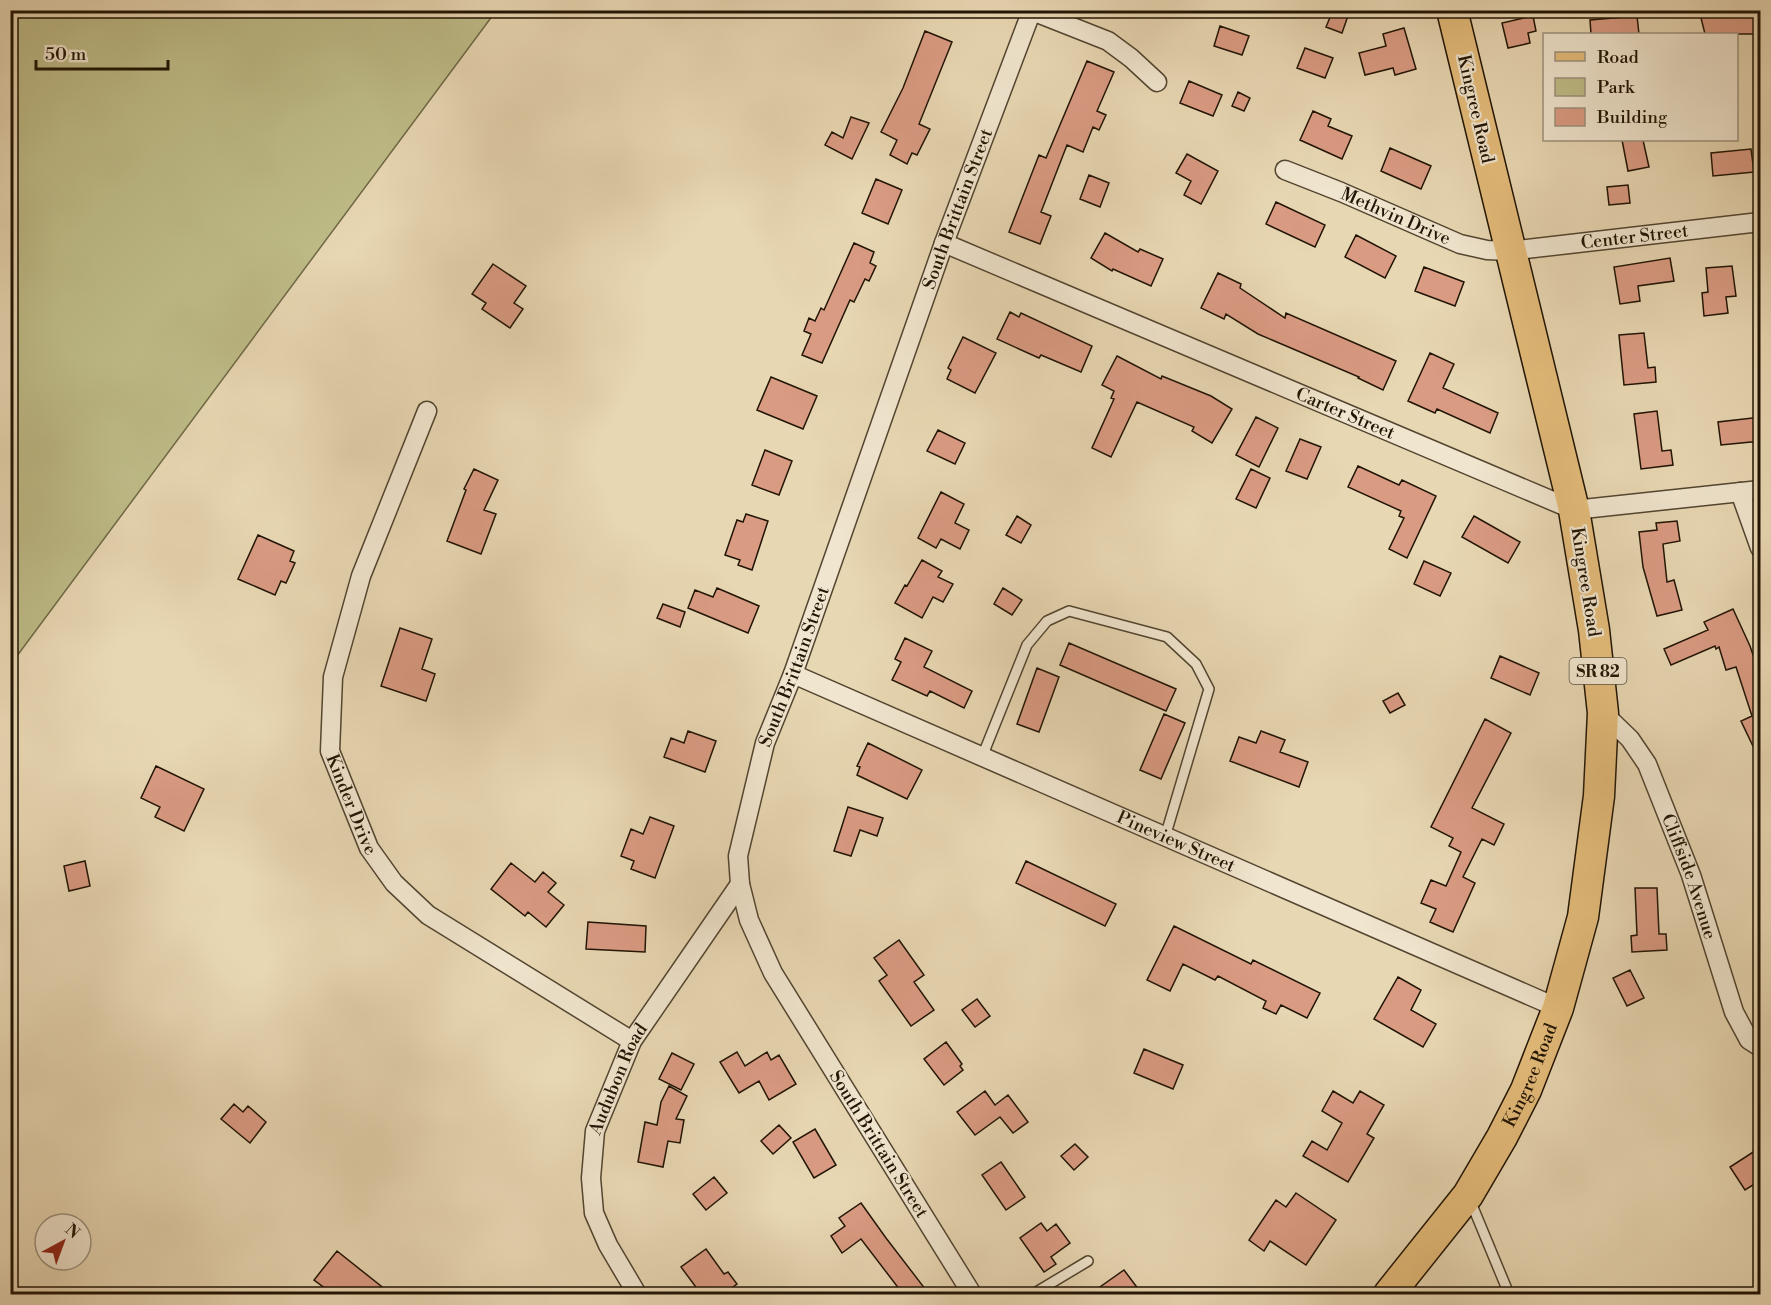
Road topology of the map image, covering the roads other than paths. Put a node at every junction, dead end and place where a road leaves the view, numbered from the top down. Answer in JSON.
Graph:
{"nodes":[{"id":1,"x":1452,"y":10,"type":"edge"},
{"id":2,"x":1032,"y":11,"type":"edge"},
{"id":3,"x":1157,"y":82,"type":"dead end"},
{"id":4,"x":1285,"y":170,"type":"dead end"},
{"id":5,"x":1761,"y":222,"type":"edge"},
{"id":6,"x":944,"y":243,"type":"junction"},
{"id":7,"x":1509,"y":251,"type":"junction"},
{"id":8,"x":427,"y":411,"type":"dead end"},
{"id":9,"x":1761,"y":490,"type":"edge"},
{"id":10,"x":1740,"y":492,"type":"junction"},
{"id":11,"x":1574,"y":510,"type":"junction"},
{"id":12,"x":1761,"y":548,"type":"edge"},
{"id":13,"x":793,"y":674,"type":"junction"},
{"id":14,"x":1602,"y":713,"type":"junction"},
{"id":15,"x":982,"y":757,"type":"junction"},
{"id":16,"x":1165,"y":837,"type":"junction"},
{"id":17,"x":740,"y":884,"type":"junction"},
{"id":18,"x":1558,"y":1008,"type":"junction"},
{"id":19,"x":632,"y":1041,"type":"junction"},
{"id":20,"x":1761,"y":1047,"type":"edge"},
{"id":21,"x":1468,"y":1195,"type":"junction"},
{"id":22,"x":1088,"y":1261,"type":"dead end"},
{"id":23,"x":637,"y":1294,"type":"edge"},
{"id":24,"x":972,"y":1294,"type":"edge"},
{"id":25,"x":1033,"y":1294,"type":"edge"},
{"id":26,"x":1389,"y":1294,"type":"edge"},
{"id":27,"x":1509,"y":1294,"type":"edge"}],
"edges":[{"from":1,"to":7,"type":"main road","name":"Kingree Road","number":"SR 82"},
{"from":2,"to":3,"type":"street"},
{"from":2,"to":6,"type":"street","name":"South Brittain Street"},
{"from":4,"to":7,"type":"street","name":"Methvin Drive"},
{"from":5,"to":7,"type":"street","name":"Center Street"},
{"from":6,"to":11,"type":"street","name":"Carter Street"},
{"from":6,"to":13,"type":"street","name":"South Brittain Street"},
{"from":7,"to":11,"type":"main road","name":"Kingree Road","number":"SR 82"},
{"from":8,"to":19,"type":"street","name":"Kinder Drive"},
{"from":9,"to":10,"type":"street","name":"Carter Street"},
{"from":10,"to":11,"type":"street","name":"Carter Street"},
{"from":10,"to":12,"type":"street"},
{"from":11,"to":14,"type":"main road","name":"Kingree Road","number":"SR 82"},
{"from":13,"to":15,"type":"street","name":"Pineview Street"},
{"from":13,"to":17,"type":"street","name":"South Brittain Street"},
{"from":14,"to":18,"type":"main road","name":"Kingree Road","number":"SR 82"},
{"from":14,"to":20,"type":"street","name":"Cliffside Avenue"},
{"from":15,"to":16,"type":"street","name":"Pineview Street"},
{"from":15,"to":16,"type":"lane"},
{"from":16,"to":18,"type":"street","name":"Pineview Street"},
{"from":17,"to":19,"type":"street","name":"Audubon Road"},
{"from":17,"to":24,"type":"street","name":"South Brittain Street"},
{"from":18,"to":21,"type":"main road","name":"Kingree Road","number":"SR 82"},
{"from":19,"to":23,"type":"street","name":"Audubon Road"},
{"from":21,"to":26,"type":"main road","name":"Kingree Road","number":"SR 82"},
{"from":21,"to":27,"type":"lane"},
{"from":22,"to":25,"type":"lane"}]}
